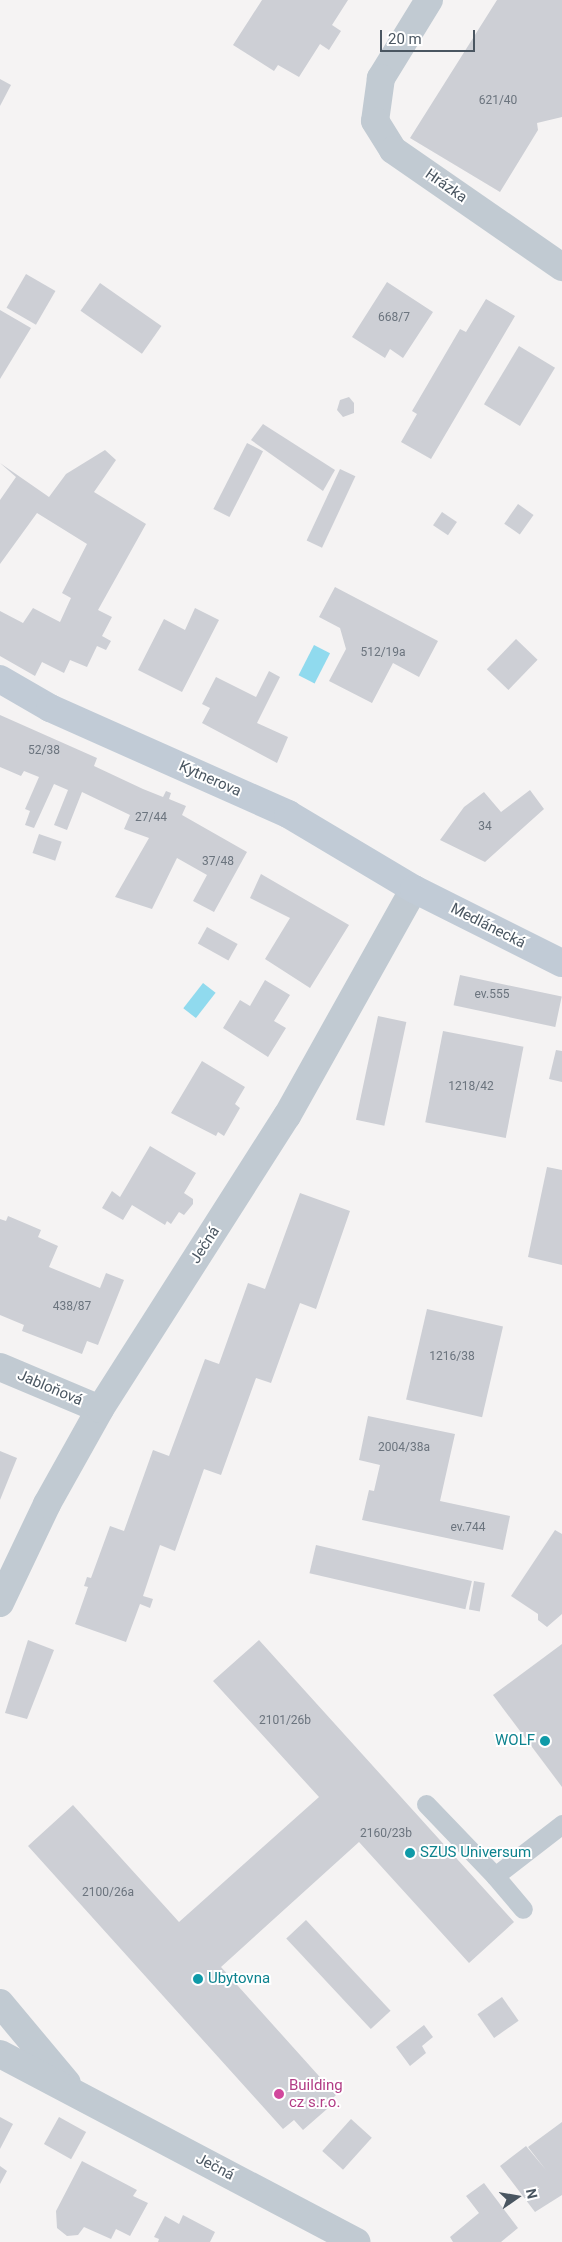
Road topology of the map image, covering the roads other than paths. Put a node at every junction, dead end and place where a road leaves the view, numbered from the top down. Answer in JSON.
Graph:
{"nodes":[{"id":1,"x":429,"y":0,"type":"edge"},
{"id":2,"x":562,"y":266,"type":"edge"},
{"id":3,"x":0,"y":679,"type":"edge"},
{"id":4,"x":414,"y":889,"type":"junction"},
{"id":5,"x":562,"y":963,"type":"edge"},
{"id":6,"x":0,"y":1367,"type":"edge"},
{"id":7,"x":100,"y":1409,"type":"junction"},
{"id":8,"x":0,"y":1603,"type":"edge"},
{"id":9,"x":426,"y":1804,"type":"dead end"},
{"id":10,"x":562,"y":1824,"type":"edge"},
{"id":11,"x":495,"y":1876,"type":"junction"},
{"id":12,"x":523,"y":1910,"type":"dead end"},
{"id":13,"x":0,"y":2003,"type":"edge"},
{"id":14,"x":0,"y":2054,"type":"edge"},
{"id":15,"x":74,"y":2092,"type":"junction"},
{"id":16,"x":356,"y":2242,"type":"edge"}],
"edges":[{"from":1,"to":2,"type":"street","name":"Hrázka"},
{"from":3,"to":4,"type":"street","name":"Kytnerova"},
{"from":4,"to":5,"type":"street","name":"Medlánecká"},
{"from":4,"to":7,"type":"street","name":"Ječná"},
{"from":6,"to":7,"type":"street","name":"Jabloňová"},
{"from":7,"to":8,"type":"street","name":"Ječná"},
{"from":9,"to":11,"type":"lane"},
{"from":10,"to":11,"type":"lane"},
{"from":11,"to":12,"type":"lane"},
{"from":13,"to":15,"type":"street","name":"Ječná"},
{"from":14,"to":15,"type":"street","name":"Ječná"},
{"from":15,"to":16,"type":"street","name":"Ječná"}]}
